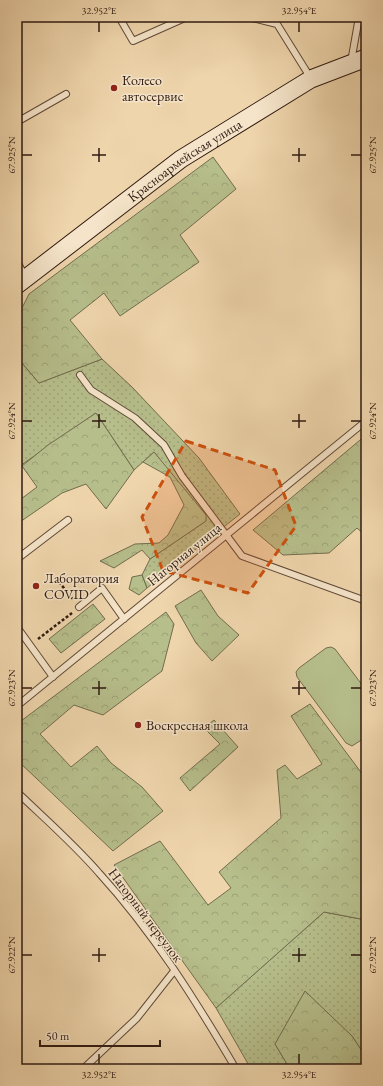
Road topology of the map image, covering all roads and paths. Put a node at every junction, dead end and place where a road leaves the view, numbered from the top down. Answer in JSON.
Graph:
{"nodes":[{"id":1,"x":119,"y":17,"type":"edge"},
{"id":2,"x":187,"y":17,"type":"edge"},
{"id":3,"x":248,"y":17,"type":"edge"},
{"id":4,"x":359,"y":17,"type":"edge"},
{"id":5,"x":358,"y":60,"type":"edge"},
{"id":6,"x":311,"y":79,"type":"junction"},
{"id":7,"x":66,"y":94,"type":"dead end"},
{"id":8,"x":17,"y":122,"type":"edge"},
{"id":9,"x":17,"y":261,"type":"edge"},
{"id":10,"x":21,"y":282,"type":"edge"},
{"id":11,"x":80,"y":375,"type":"dead end"},
{"id":12,"x":366,"y":421,"type":"edge"},
{"id":13,"x":68,"y":520,"type":"dead end"},
{"id":14,"x":227,"y":534,"type":"junction"},
{"id":15,"x":17,"y":558,"type":"edge"},
{"id":16,"x":59,"y":582,"type":"dead end"},
{"id":17,"x":366,"y":601,"type":"edge"},
{"id":18,"x":79,"y":607,"type":"junction"},
{"id":19,"x":124,"y":619,"type":"junction"},
{"id":20,"x":17,"y":628,"type":"edge"},
{"id":21,"x":30,"y":645,"type":"junction"},
{"id":22,"x":53,"y":677,"type":"junction"},
{"id":23,"x":17,"y":706,"type":"edge"},
{"id":24,"x":17,"y":792,"type":"edge"},
{"id":25,"x":174,"y":971,"type":"junction"},
{"id":26,"x":83,"y":1069,"type":"edge"},
{"id":27,"x":236,"y":1069,"type":"edge"}],
"edges":[{"from":1,"to":2,"type":"lane"},
{"from":3,"to":6,"type":"lane"},
{"from":4,"to":5,"type":"lane"},
{"from":5,"to":6,"type":"street","name":"Красноармейская улица"},
{"from":6,"to":10,"type":"street","name":"Красноармейская улица"},
{"from":7,"to":8,"type":"lane"},
{"from":9,"to":10,"type":"lane"},
{"from":11,"to":14,"type":"lane"},
{"from":12,"to":14,"type":"lane","name":"Нагорная улица"},
{"from":13,"to":15,"type":"lane"},
{"from":14,"to":17,"type":"lane"},
{"from":14,"to":19,"type":"lane","name":"Нагорная улица"},
{"from":16,"to":18,"type":"path"},
{"from":18,"to":19,"type":"lane"},
{"from":18,"to":21,"type":"path"},
{"from":19,"to":22,"type":"lane","name":"Нагорная улица"},
{"from":20,"to":21,"type":"lane"},
{"from":21,"to":22,"type":"lane"},
{"from":22,"to":23,"type":"lane","name":"Нагорная улица"},
{"from":24,"to":25,"type":"lane","name":"Нагорный переулок"},
{"from":25,"to":26,"type":"lane"},
{"from":25,"to":27,"type":"lane","name":"Нагорный переулок"}]}
